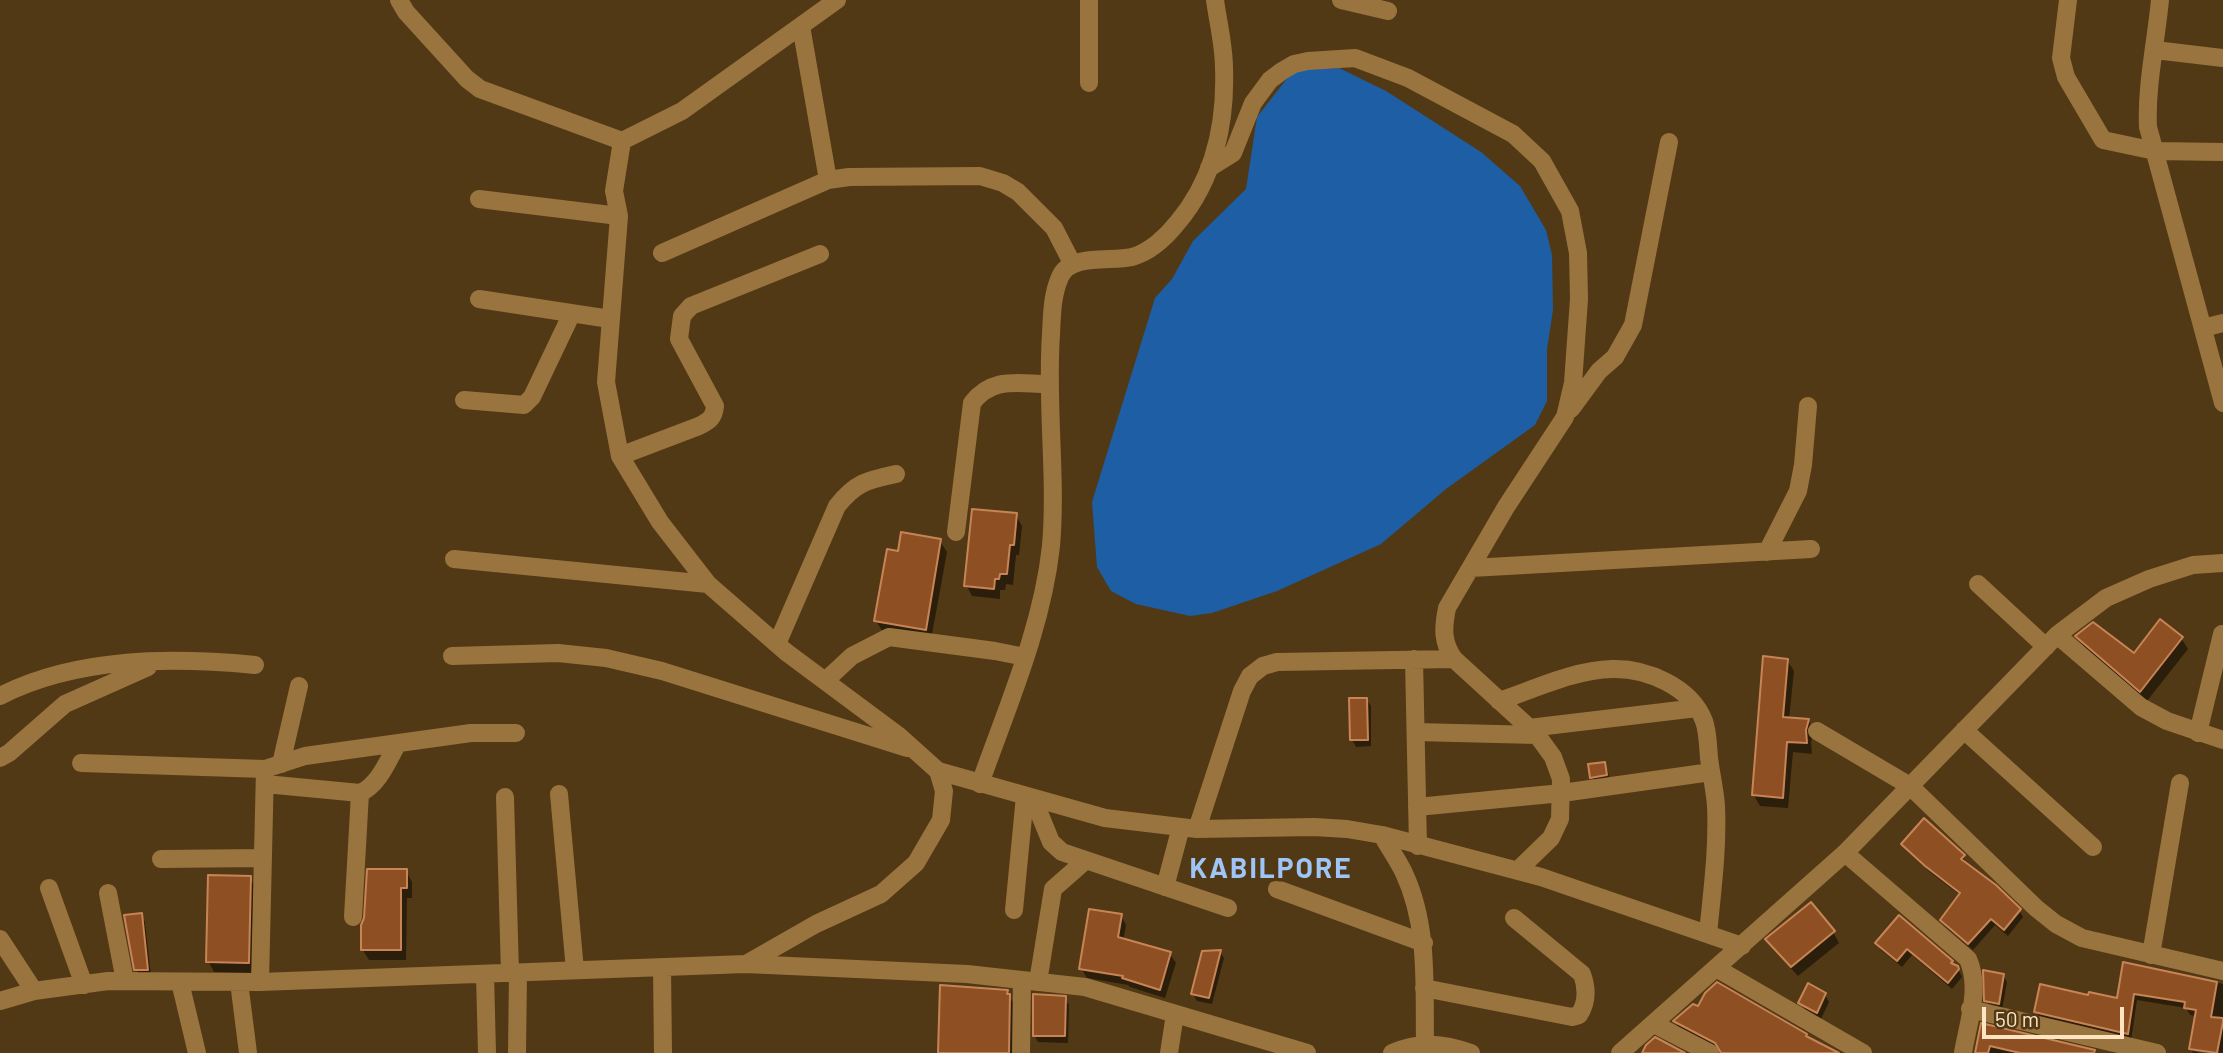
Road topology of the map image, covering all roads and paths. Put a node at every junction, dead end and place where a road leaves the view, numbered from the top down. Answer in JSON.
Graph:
{"nodes":[{"id":1,"x":399,"y":0,"type":"edge"},
{"id":2,"x":837,"y":0,"type":"edge"},
{"id":3,"x":1089,"y":0,"type":"edge"},
{"id":4,"x":1215,"y":0,"type":"edge"},
{"id":5,"x":1341,"y":0,"type":"edge"},
{"id":6,"x":2068,"y":0,"type":"edge"},
{"id":7,"x":2160,"y":0,"type":"edge"},
{"id":8,"x":1388,"y":11,"type":"dead end"},
{"id":9,"x":801,"y":26,"type":"junction"},
{"id":10,"x":2155,"y":50,"type":"junction"},
{"id":11,"x":2223,"y":58,"type":"edge"},
{"id":12,"x":1089,"y":83,"type":"dead end"},
{"id":13,"x":622,"y":141,"type":"junction"},
{"id":14,"x":1669,"y":142,"type":"dead end"},
{"id":15,"x":2155,"y":151,"type":"junction"},
{"id":16,"x":2223,"y":152,"type":"edge"},
{"id":17,"x":1209,"y":168,"type":"junction"},
{"id":18,"x":828,"y":180,"type":"junction"},
{"id":19,"x":479,"y":199,"type":"dead end"},
{"id":20,"x":619,"y":216,"type":"junction"},
{"id":21,"x":662,"y":253,"type":"dead end"},
{"id":22,"x":820,"y":254,"type":"dead end"},
{"id":23,"x":1072,"y":263,"type":"junction"},
{"id":24,"x":478,"y":299,"type":"dead end"},
{"id":25,"x":572,"y":313,"type":"junction"},
{"id":26,"x":610,"y":319,"type":"junction"},
{"id":27,"x":2223,"y":323,"type":"edge"},
{"id":28,"x":2203,"y":328,"type":"junction"},
{"id":29,"x":1049,"y":384,"type":"junction"},
{"id":30,"x":464,"y":400,"type":"dead end"},
{"id":31,"x":2223,"y":401,"type":"edge"},
{"id":32,"x":1808,"y":407,"type":"dead end"},
{"id":33,"x":1565,"y":417,"type":"junction"},
{"id":34,"x":620,"y":456,"type":"junction"},
{"id":35,"x":896,"y":474,"type":"dead end"},
{"id":36,"x":956,"y":532,"type":"dead end"},
{"id":37,"x":1811,"y":549,"type":"dead end"},
{"id":38,"x":1767,"y":552,"type":"junction"},
{"id":39,"x":454,"y":559,"type":"dead end"},
{"id":40,"x":2223,"y":563,"type":"edge"},
{"id":41,"x":1471,"y":568,"type":"junction"},
{"id":42,"x":708,"y":584,"type":"junction"},
{"id":43,"x":1978,"y":584,"type":"dead end"},
{"id":44,"x":2222,"y":634,"type":"edge"},
{"id":45,"x":2051,"y":641,"type":"junction"},
{"id":46,"x":777,"y":644,"type":"junction"},
{"id":47,"x":452,"y":656,"type":"dead end"},
{"id":48,"x":1025,"y":657,"type":"junction"},
{"id":49,"x":1415,"y":659,"type":"junction"},
{"id":50,"x":1454,"y":659,"type":"junction"},
{"id":51,"x":160,"y":662,"type":"junction"},
{"id":52,"x":255,"y":665,"type":"dead end"},
{"id":53,"x":825,"y":681,"type":"junction"},
{"id":54,"x":299,"y":686,"type":"dead end"},
{"id":55,"x":0,"y":696,"type":"edge"},
{"id":56,"x":1499,"y":701,"type":"junction"},
{"id":57,"x":1697,"y":708,"type":"junction"},
{"id":58,"x":1964,"y":730,"type":"junction"},
{"id":59,"x":1817,"y":731,"type":"dead end"},
{"id":60,"x":1416,"y":732,"type":"junction"},
{"id":61,"x":1533,"y":732,"type":"junction"},
{"id":62,"x":516,"y":733,"type":"dead end"},
{"id":63,"x":2198,"y":733,"type":"junction"},
{"id":64,"x":2223,"y":740,"type":"edge"},
{"id":65,"x":398,"y":743,"type":"junction"},
{"id":66,"x":915,"y":751,"type":"junction"},
{"id":67,"x":0,"y":758,"type":"edge"},
{"id":68,"x":81,"y":763,"type":"dead end"},
{"id":69,"x":938,"y":771,"type":"junction"},
{"id":70,"x":270,"y":772,"type":"junction"},
{"id":71,"x":1711,"y":772,"type":"junction"},
{"id":72,"x":2180,"y":783,"type":"dead end"},
{"id":73,"x":980,"y":784,"type":"junction"},
{"id":74,"x":1910,"y":786,"type":"junction"},
{"id":75,"x":360,"y":793,"type":"junction"},
{"id":76,"x":1562,"y":793,"type":"junction"},
{"id":77,"x":559,"y":794,"type":"dead end"},
{"id":78,"x":505,"y":797,"type":"dead end"},
{"id":79,"x":1029,"y":797,"type":"junction"},
{"id":80,"x":1417,"y":807,"type":"junction"},
{"id":81,"x":1189,"y":828,"type":"junction"},
{"id":82,"x":1382,"y":835,"type":"junction"},
{"id":83,"x":1418,"y":846,"type":"junction"},
{"id":84,"x":2093,"y":847,"type":"dead end"},
{"id":85,"x":1845,"y":853,"type":"junction"},
{"id":86,"x":263,"y":858,"type":"junction"},
{"id":87,"x":161,"y":859,"type":"dead end"},
{"id":88,"x":1086,"y":860,"type":"junction"},
{"id":89,"x":1517,"y":871,"type":"junction"},
{"id":90,"x":1164,"y":887,"type":"junction"},
{"id":91,"x":49,"y":888,"type":"dead end"},
{"id":92,"x":1277,"y":889,"type":"dead end"},
{"id":93,"x":108,"y":893,"type":"dead end"},
{"id":94,"x":1228,"y":908,"type":"dead end"},
{"id":95,"x":1014,"y":910,"type":"dead end"},
{"id":96,"x":353,"y":917,"type":"dead end"},
{"id":97,"x":1514,"y":918,"type":"dead end"},
{"id":98,"x":1708,"y":934,"type":"junction"},
{"id":99,"x":0,"y":939,"type":"edge"},
{"id":100,"x":1424,"y":943,"type":"junction"},
{"id":101,"x":1742,"y":946,"type":"junction"},
{"id":102,"x":2151,"y":955,"type":"junction"},
{"id":103,"x":746,"y":964,"type":"junction"},
{"id":104,"x":662,"y":968,"type":"junction"},
{"id":105,"x":1716,"y":968,"type":"junction"},
{"id":106,"x":575,"y":970,"type":"junction"},
{"id":107,"x":2223,"y":971,"type":"edge"},
{"id":108,"x":514,"y":973,"type":"junction"},
{"id":109,"x":485,"y":974,"type":"junction"},
{"id":110,"x":125,"y":981,"type":"junction"},
{"id":111,"x":1030,"y":981,"type":"junction"},
{"id":112,"x":180,"y":982,"type":"junction"},
{"id":113,"x":239,"y":982,"type":"junction"},
{"id":114,"x":260,"y":982,"type":"junction"},
{"id":115,"x":83,"y":985,"type":"junction"},
{"id":116,"x":1424,"y":988,"type":"junction"},
{"id":117,"x":34,"y":991,"type":"junction"},
{"id":118,"x":0,"y":1001,"type":"edge"},
{"id":119,"x":1970,"y":1009,"type":"junction"},
{"id":120,"x":1175,"y":1014,"type":"junction"},
{"id":121,"x":1654,"y":1024,"type":"junction"},
{"id":122,"x":1425,"y":1044,"type":"junction"},
{"id":123,"x":197,"y":1053,"type":"edge"},
{"id":124,"x":248,"y":1053,"type":"edge"},
{"id":125,"x":486,"y":1053,"type":"edge"},
{"id":126,"x":517,"y":1053,"type":"edge"},
{"id":127,"x":663,"y":1053,"type":"edge"},
{"id":128,"x":1021,"y":1053,"type":"edge"},
{"id":129,"x":1169,"y":1053,"type":"edge"},
{"id":130,"x":1307,"y":1053,"type":"edge"},
{"id":131,"x":1392,"y":1053,"type":"edge"},
{"id":132,"x":1471,"y":1053,"type":"edge"},
{"id":133,"x":1620,"y":1053,"type":"edge"},
{"id":134,"x":1710,"y":1053,"type":"edge"},
{"id":135,"x":1863,"y":1053,"type":"edge"},
{"id":136,"x":1963,"y":1053,"type":"edge"},
{"id":137,"x":2157,"y":1053,"type":"edge"}],
"edges":[{"from":1,"to":13,"type":"street"},
{"from":2,"to":9,"type":"street"},
{"from":3,"to":12,"type":"street"},
{"from":4,"to":17,"type":"street"},
{"from":5,"to":8,"type":"street"},
{"from":6,"to":15,"type":"street"},
{"from":7,"to":10,"type":"street"},
{"from":9,"to":13,"type":"street"},
{"from":9,"to":18,"type":"street"},
{"from":10,"to":11,"type":"street"},
{"from":10,"to":15,"type":"street"},
{"from":13,"to":20,"type":"street"},
{"from":14,"to":33,"type":"street"},
{"from":15,"to":16,"type":"street"},
{"from":15,"to":28,"type":"street"},
{"from":17,"to":23,"type":"street"},
{"from":17,"to":33,"type":"street"},
{"from":18,"to":21,"type":"street"},
{"from":18,"to":23,"type":"street"},
{"from":19,"to":20,"type":"street"},
{"from":20,"to":26,"type":"street"},
{"from":22,"to":34,"type":"street"},
{"from":23,"to":29,"type":"street"},
{"from":24,"to":25,"type":"street"},
{"from":25,"to":26,"type":"street"},
{"from":25,"to":30,"type":"street"},
{"from":26,"to":34,"type":"street"},
{"from":27,"to":28,"type":"street"},
{"from":28,"to":31,"type":"street"},
{"from":29,"to":36,"type":"street"},
{"from":29,"to":48,"type":"street"},
{"from":32,"to":38,"type":"street"},
{"from":33,"to":41,"type":"street"},
{"from":34,"to":42,"type":"street"},
{"from":35,"to":46,"type":"street"},
{"from":37,"to":38,"type":"street"},
{"from":38,"to":41,"type":"street"},
{"from":39,"to":42,"type":"street"},
{"from":40,"to":45,"type":"street"},
{"from":41,"to":50,"type":"street"},
{"from":42,"to":46,"type":"street"},
{"from":43,"to":45,"type":"street"},
{"from":44,"to":63,"type":"street"},
{"from":45,"to":58,"type":"street"},
{"from":45,"to":63,"type":"street"},
{"from":46,"to":53,"type":"street"},
{"from":47,"to":66,"type":"street"},
{"from":48,"to":53,"type":"street"},
{"from":48,"to":73,"type":"street"},
{"from":49,"to":50,"type":"street"},
{"from":49,"to":60,"type":"street"},
{"from":49,"to":81,"type":"street"},
{"from":50,"to":56,"type":"street"},
{"from":51,"to":52,"type":"street"},
{"from":51,"to":55,"type":"street"},
{"from":51,"to":67,"type":"street"},
{"from":53,"to":66,"type":"street"},
{"from":54,"to":70,"type":"street"},
{"from":56,"to":57,"type":"street"},
{"from":56,"to":61,"type":"street"},
{"from":57,"to":61,"type":"street"},
{"from":57,"to":71,"type":"street"},
{"from":58,"to":74,"type":"street"},
{"from":58,"to":84,"type":"street"},
{"from":59,"to":74,"type":"street"},
{"from":60,"to":61,"type":"street"},
{"from":60,"to":80,"type":"street"},
{"from":61,"to":76,"type":"street"},
{"from":62,"to":65,"type":"street"},
{"from":63,"to":64,"type":"street"},
{"from":65,"to":70,"type":"street"},
{"from":65,"to":75,"type":"street"},
{"from":66,"to":69,"type":"street"},
{"from":68,"to":70,"type":"street"},
{"from":69,"to":73,"type":"street"},
{"from":69,"to":103,"type":"street"},
{"from":70,"to":75,"type":"street"},
{"from":70,"to":86,"type":"street"},
{"from":71,"to":76,"type":"street"},
{"from":71,"to":98,"type":"street"},
{"from":72,"to":102,"type":"street"},
{"from":73,"to":79,"type":"street"},
{"from":74,"to":85,"type":"street"},
{"from":74,"to":102,"type":"street"},
{"from":75,"to":96,"type":"street"},
{"from":76,"to":80,"type":"street"},
{"from":76,"to":89,"type":"street"},
{"from":77,"to":106,"type":"street"},
{"from":78,"to":108,"type":"street"},
{"from":79,"to":81,"type":"street"},
{"from":79,"to":88,"type":"street"},
{"from":79,"to":95,"type":"street"},
{"from":80,"to":83,"type":"street"},
{"from":81,"to":82,"type":"street"},
{"from":81,"to":90,"type":"street"},
{"from":82,"to":83,"type":"street"},
{"from":82,"to":100,"type":"street"},
{"from":83,"to":89,"type":"street"},
{"from":85,"to":101,"type":"street"},
{"from":85,"to":119,"type":"street"},
{"from":86,"to":87,"type":"street"},
{"from":86,"to":114,"type":"street"},
{"from":88,"to":90,"type":"street"},
{"from":88,"to":111,"type":"street"},
{"from":89,"to":98,"type":"street"},
{"from":90,"to":94,"type":"street"},
{"from":91,"to":115,"type":"street"},
{"from":92,"to":100,"type":"street"},
{"from":93,"to":110,"type":"street"},
{"from":97,"to":116,"type":"street"},
{"from":98,"to":101,"type":"street"},
{"from":99,"to":117,"type":"street"},
{"from":100,"to":116,"type":"street"},
{"from":101,"to":105,"type":"street"},
{"from":102,"to":107,"type":"street"},
{"from":103,"to":104,"type":"street"},
{"from":103,"to":111,"type":"street"},
{"from":104,"to":106,"type":"street"},
{"from":104,"to":127,"type":"street"},
{"from":105,"to":121,"type":"street"},
{"from":105,"to":135,"type":"street"},
{"from":106,"to":108,"type":"street"},
{"from":108,"to":109,"type":"street"},
{"from":108,"to":126,"type":"street"},
{"from":109,"to":114,"type":"street"},
{"from":109,"to":125,"type":"street"},
{"from":110,"to":112,"type":"street"},
{"from":110,"to":115,"type":"street"},
{"from":111,"to":120,"type":"street"},
{"from":111,"to":128,"type":"street"},
{"from":112,"to":113,"type":"street"},
{"from":112,"to":123,"type":"street"},
{"from":113,"to":114,"type":"street"},
{"from":113,"to":124,"type":"street"},
{"from":115,"to":117,"type":"street"},
{"from":116,"to":122,"type":"street"},
{"from":117,"to":118,"type":"street"},
{"from":119,"to":136,"type":"street"},
{"from":119,"to":137,"type":"street"},
{"from":120,"to":129,"type":"street"},
{"from":120,"to":130,"type":"street"},
{"from":121,"to":133,"type":"street"},
{"from":121,"to":134,"type":"street"},
{"from":122,"to":131,"type":"street"},
{"from":122,"to":132,"type":"street"}]}
